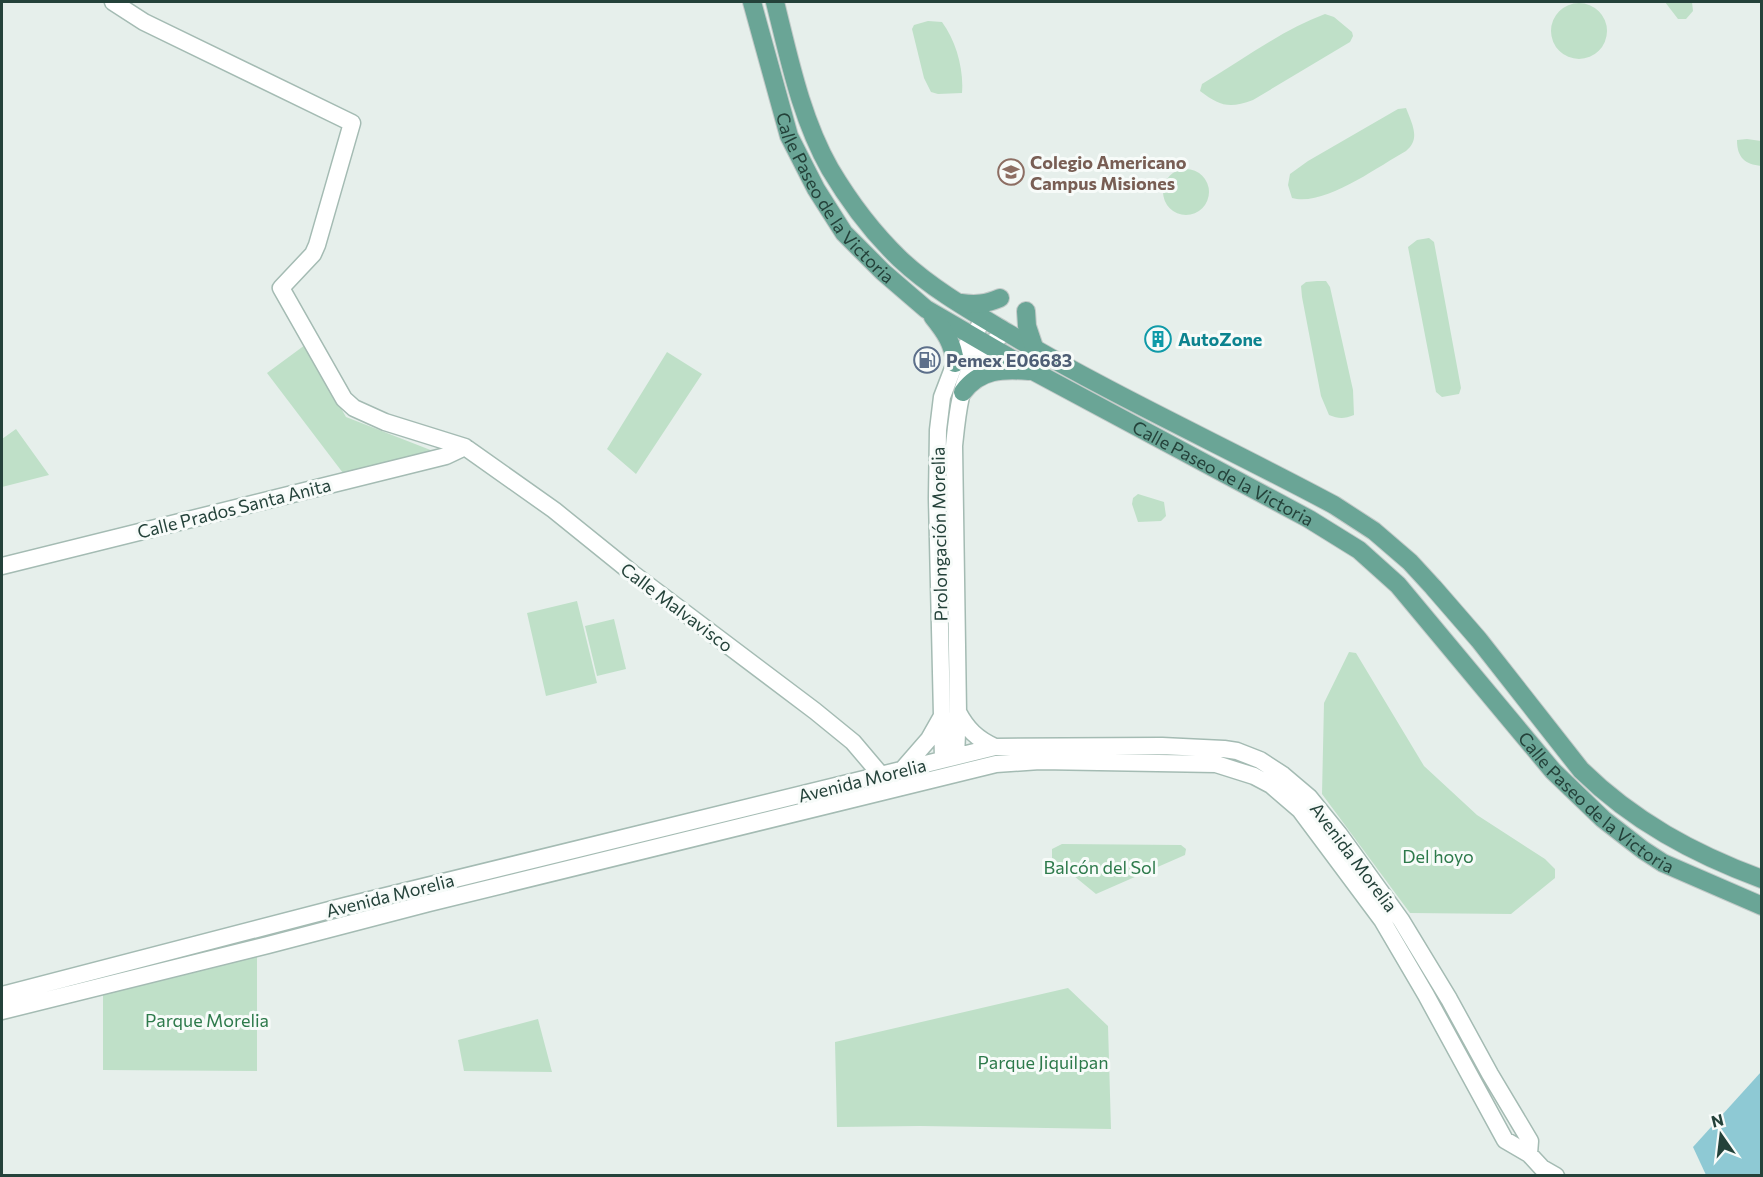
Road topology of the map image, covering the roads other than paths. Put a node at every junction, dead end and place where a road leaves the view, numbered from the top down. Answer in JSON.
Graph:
{"nodes":[{"id":1,"x":112,"y":2,"type":"edge"},
{"id":2,"x":752,"y":2,"type":"edge"},
{"id":3,"x":775,"y":2,"type":"edge"},
{"id":4,"x":758,"y":25,"type":"junction"},
{"id":5,"x":787,"y":53,"type":"junction"},
{"id":6,"x":1000,"y":298,"type":"dead end"},
{"id":7,"x":960,"y":303,"type":"junction"},
{"id":8,"x":926,"y":309,"type":"junction"},
{"id":9,"x":1026,"y":311,"type":"dead end"},
{"id":10,"x":984,"y":319,"type":"junction"},
{"id":11,"x":1006,"y":332,"type":"junction"},
{"id":12,"x":972,"y":336,"type":"junction"},
{"id":13,"x":988,"y":346,"type":"junction"},
{"id":14,"x":1035,"y":350,"type":"junction"},
{"id":15,"x":955,"y":363,"type":"junction"},
{"id":16,"x":1033,"y":372,"type":"junction"},
{"id":17,"x":945,"y":389,"type":"junction"},
{"id":18,"x":961,"y":400,"type":"junction"},
{"id":19,"x":465,"y":447,"type":"junction"},
{"id":20,"x":2,"y":566,"type":"edge"},
{"id":21,"x":950,"y":714,"type":"junction"},
{"id":22,"x":995,"y":747,"type":"junction"},
{"id":23,"x":949,"y":757,"type":"junction"},
{"id":24,"x":902,"y":770,"type":"junction"},
{"id":25,"x":881,"y":775,"type":"junction"},
{"id":26,"x":1756,"y":877,"type":"edge"},
{"id":27,"x":1761,"y":906,"type":"edge"},
{"id":28,"x":2,"y":995,"type":"edge"},
{"id":29,"x":2,"y":1011,"type":"edge"},
{"id":30,"x":1529,"y":1154,"type":"junction"},
{"id":31,"x":1556,"y":1176,"type":"edge"}],
"edges":[{"from":1,"to":19,"type":"main road","name":"Calle Malvavisco"},
{"from":2,"to":4,"type":"main road","name":"Calle Paseo de la Victoria"},
{"from":3,"to":5,"type":"main road","name":"Calle Paseo de la Victoria"},
{"from":4,"to":5,"type":"main road"},
{"from":4,"to":8,"type":"main road","name":"Calle Paseo de la Victoria"},
{"from":5,"to":7,"type":"main road","name":"Calle Paseo de la Victoria"},
{"from":6,"to":7,"type":"main road"},
{"from":7,"to":10,"type":"main road","name":"Calle Paseo de la Victoria"},
{"from":8,"to":12,"type":"main road","name":"Calle Paseo de la Victoria"},
{"from":8,"to":15,"type":"main road"},
{"from":9,"to":14,"type":"main road"},
{"from":10,"to":11,"type":"main road","name":"Calle Paseo de la Victoria"},
{"from":10,"to":12,"type":"main road","name":"Prolongación Morelia"},
{"from":11,"to":13,"type":"main road","name":"Prolongación Morelia"},
{"from":11,"to":14,"type":"main road","name":"Calle Paseo de la Victoria"},
{"from":12,"to":13,"type":"main road","name":"Calle Paseo de la Victoria"},
{"from":12,"to":15,"type":"main road","name":"Prolongación Morelia"},
{"from":13,"to":16,"type":"main road","name":"Calle Paseo de la Victoria"},
{"from":13,"to":18,"type":"main road","name":"Prolongación Morelia"},
{"from":14,"to":26,"type":"main road","name":"Calle Paseo de la Victoria"},
{"from":15,"to":17,"type":"main road","name":"Prolongación Morelia"},
{"from":16,"to":18,"type":"main road"},
{"from":16,"to":27,"type":"main road","name":"Calle Paseo de la Victoria"},
{"from":17,"to":18,"type":"main road"},
{"from":17,"to":21,"type":"main road","name":"Prolongación Morelia"},
{"from":18,"to":21,"type":"main road","name":"Prolongación Morelia"},
{"from":19,"to":20,"type":"main road","name":"Calle Prados Santa Anita"},
{"from":19,"to":25,"type":"main road","name":"Calle Malvavisco"},
{"from":21,"to":22,"type":"main road"},
{"from":21,"to":23,"type":"main road","name":"Prolongación Morelia"},
{"from":21,"to":24,"type":"main road"},
{"from":22,"to":23,"type":"main road","name":"Avenida Morelia"},
{"from":22,"to":30,"type":"main road","name":"Avenida Morelia"},
{"from":23,"to":24,"type":"main road","name":"Avenida Morelia"},
{"from":24,"to":25,"type":"main road","name":"Avenida Morelia"},
{"from":25,"to":28,"type":"main road","name":"Avenida Morelia"},
{"from":29,"to":30,"type":"main road","name":"Avenida Morelia"},
{"from":30,"to":31,"type":"main road","name":"Avenida Morelia"}]}
